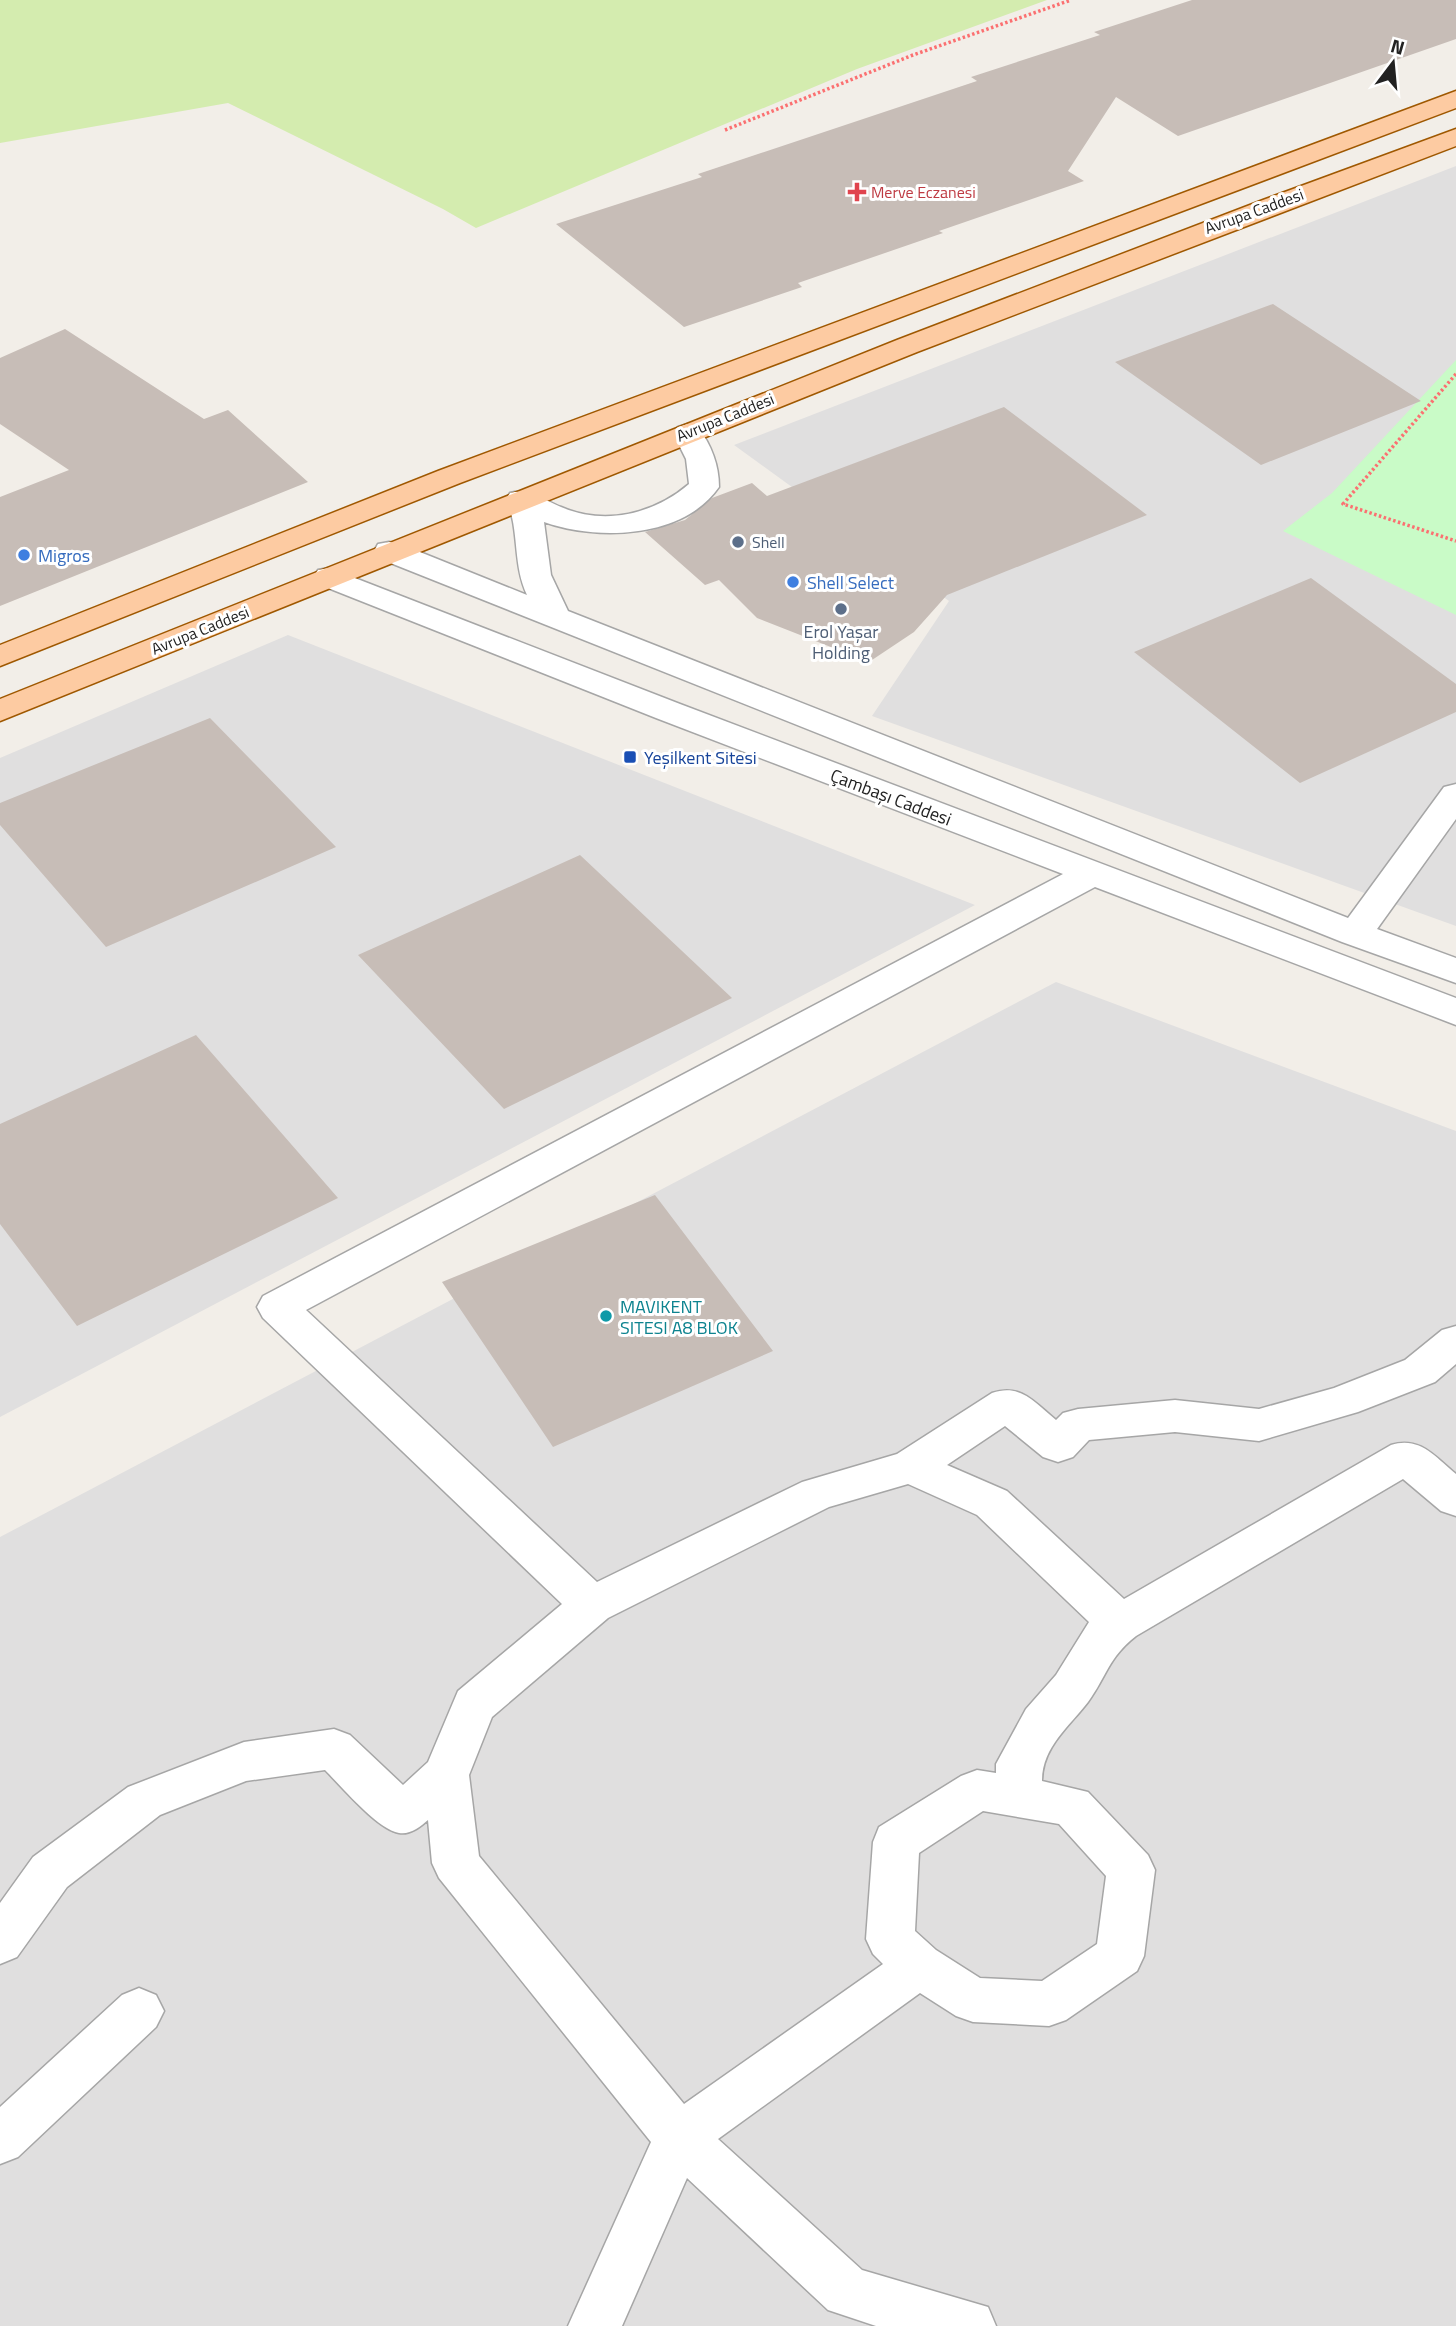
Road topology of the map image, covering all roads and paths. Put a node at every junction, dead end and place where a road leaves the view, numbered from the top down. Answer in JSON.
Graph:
{"nodes":[{"id":1,"x":1071,"y":0,"type":"edge"},
{"id":2,"x":1456,"y":99,"type":"edge"},
{"id":3,"x":725,"y":130,"type":"dead end"},
{"id":4,"x":1456,"y":137,"type":"edge"},
{"id":5,"x":1456,"y":374,"type":"edge"},
{"id":6,"x":688,"y":433,"type":"junction"},
{"id":7,"x":521,"y":499,"type":"junction"},
{"id":8,"x":306,"y":532,"type":"junction"},
{"id":9,"x":1456,"y":541,"type":"edge"},
{"id":10,"x":389,"y":551,"type":"junction"},
{"id":11,"x":329,"y":577,"type":"junction"},
{"id":12,"x":558,"y":619,"type":"junction"},
{"id":13,"x":0,"y":656,"type":"edge"},
{"id":14,"x":0,"y":711,"type":"edge"},
{"id":15,"x":1456,"y":795,"type":"edge"},
{"id":16,"x":1091,"y":874,"type":"junction"},
{"id":17,"x":1355,"y":934,"type":"junction"},
{"id":18,"x":1456,"y":971,"type":"edge"},
{"id":19,"x":1456,"y":1012,"type":"edge"},
{"id":20,"x":1456,"y":1341,"type":"edge"},
{"id":21,"x":910,"y":1467,"type":"junction"},
{"id":22,"x":1456,"y":1499,"type":"edge"},
{"id":23,"x":592,"y":1605,"type":"junction"},
{"id":24,"x":1121,"y":1623,"type":"junction"},
{"id":25,"x":446,"y":1775,"type":"junction"},
{"id":26,"x":1019,"y":1797,"type":"junction"},
{"id":27,"x":0,"y":1942,"type":"edge"},
{"id":28,"x":919,"y":1966,"type":"junction"},
{"id":29,"x":139,"y":2011,"type":"dead end"},
{"id":30,"x":679,"y":2137,"type":"junction"},
{"id":31,"x":0,"y":2140,"type":"edge"},
{"id":32,"x":595,"y":2326,"type":"edge"},
{"id":33,"x":969,"y":2326,"type":"edge"}],
"edges":[{"from":1,"to":3,"type":"path"},
{"from":2,"to":8,"type":"main road","name":"Avrupa Caddesi"},
{"from":4,"to":6,"type":"main road","name":"Avrupa Caddesi"},
{"from":5,"to":9,"type":"path"},
{"from":6,"to":7,"type":"main road","name":"Avrupa Caddesi"},
{"from":6,"to":7,"type":"street"},
{"from":7,"to":10,"type":"main road","name":"Avrupa Caddesi"},
{"from":7,"to":12,"type":"street"},
{"from":8,"to":10,"type":"main road"},
{"from":8,"to":11,"type":"main road"},
{"from":8,"to":13,"type":"main road","name":"Avrupa Caddesi"},
{"from":10,"to":11,"type":"main road","name":"Avrupa Caddesi"},
{"from":10,"to":12,"type":"street"},
{"from":11,"to":14,"type":"main road","name":"Avrupa Caddesi"},
{"from":11,"to":16,"type":"street","name":"Çambaşı Caddesi"},
{"from":12,"to":17,"type":"street"},
{"from":15,"to":17,"type":"street"},
{"from":16,"to":19,"type":"street","name":"Çambaşı Caddesi"},
{"from":16,"to":23,"type":"street"},
{"from":17,"to":18,"type":"street"},
{"from":20,"to":21,"type":"street"},
{"from":21,"to":23,"type":"street"},
{"from":21,"to":24,"type":"street"},
{"from":22,"to":24,"type":"street"},
{"from":23,"to":25,"type":"street"},
{"from":24,"to":26,"type":"street"},
{"from":25,"to":27,"type":"street"},
{"from":25,"to":30,"type":"street"},
{"from":26,"to":28,"type":"street"},
{"from":26,"to":28,"type":"street"},
{"from":28,"to":30,"type":"street"},
{"from":29,"to":31,"type":"street"},
{"from":30,"to":32,"type":"street"},
{"from":30,"to":33,"type":"street"}]}
